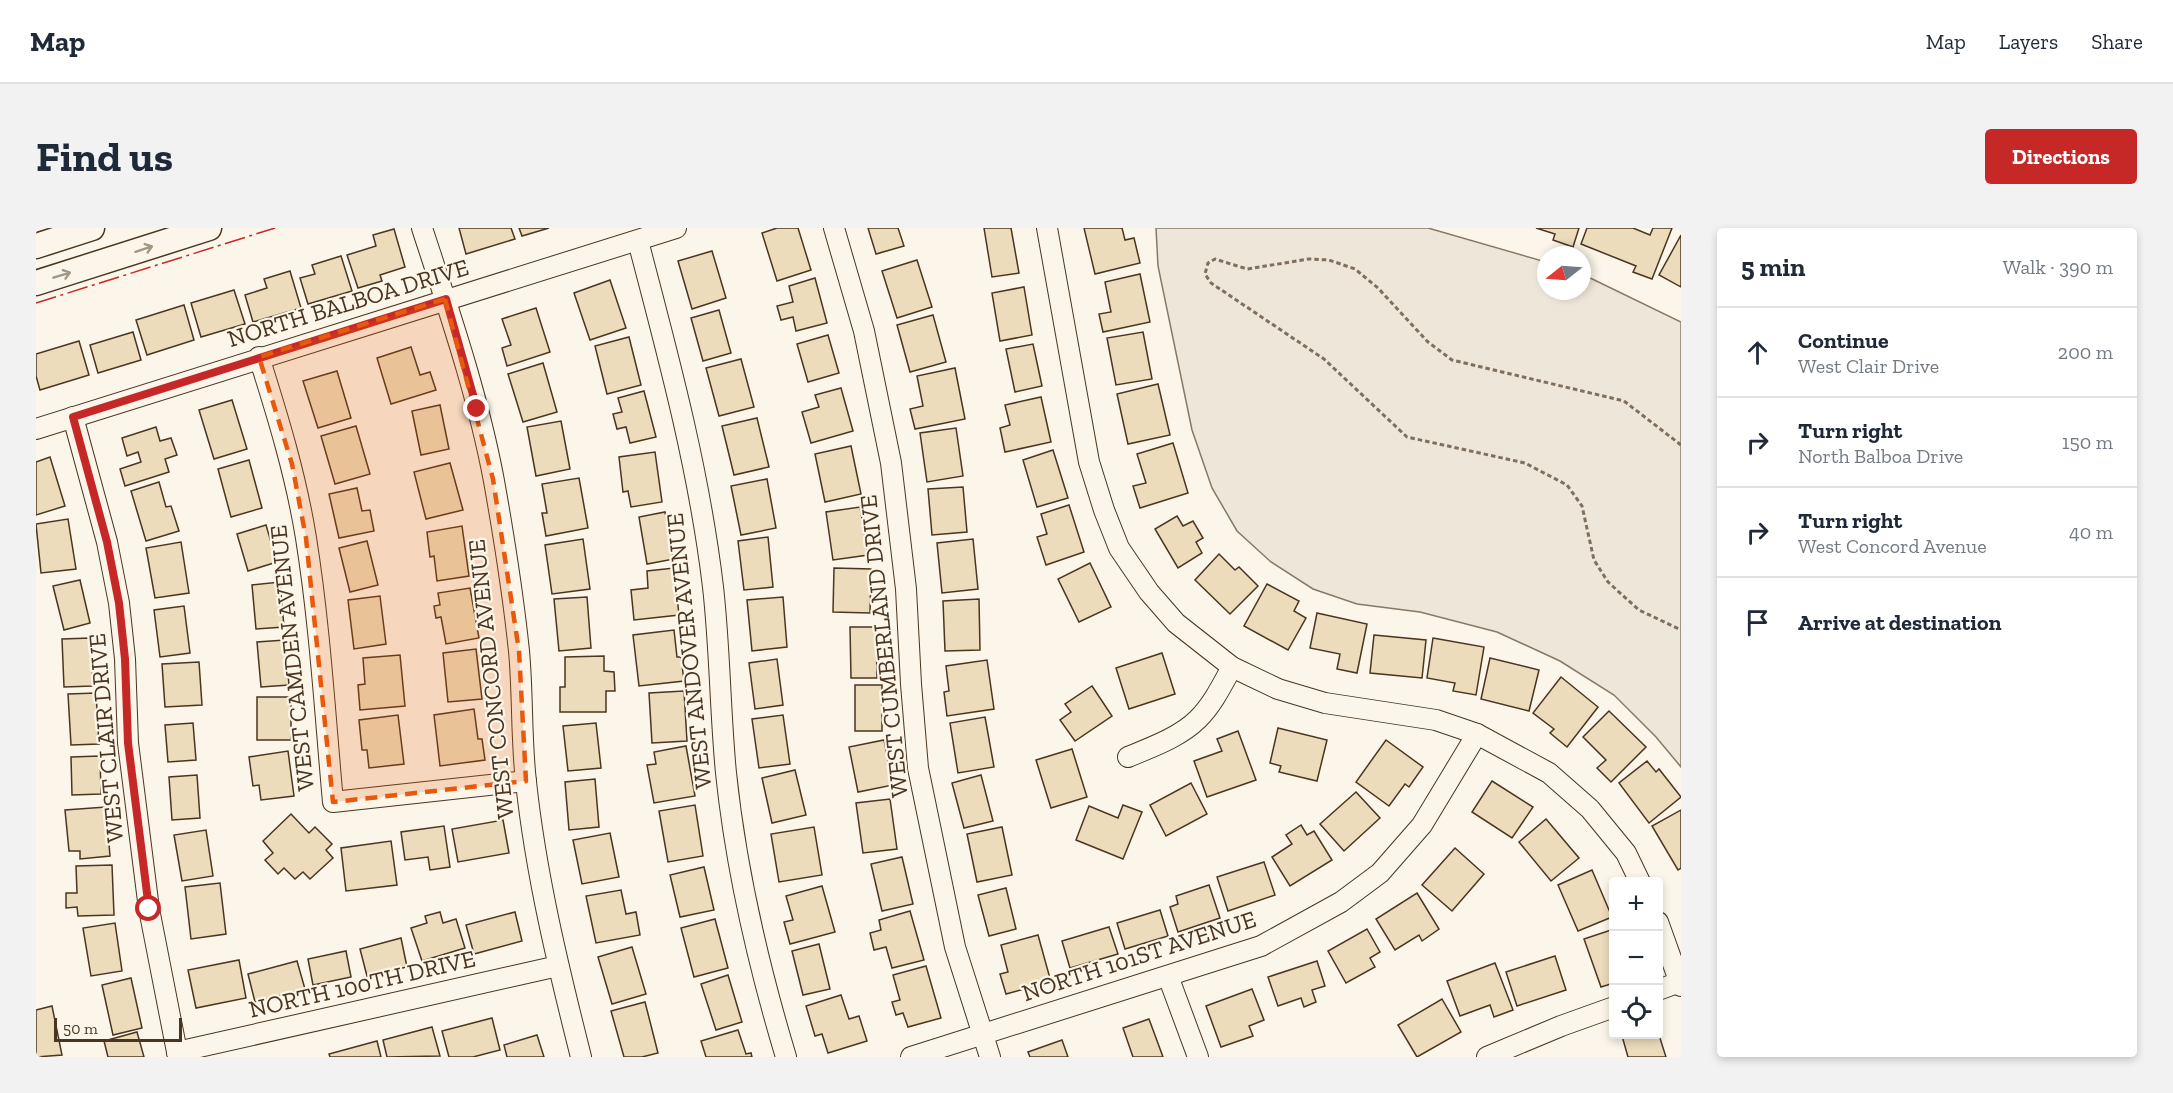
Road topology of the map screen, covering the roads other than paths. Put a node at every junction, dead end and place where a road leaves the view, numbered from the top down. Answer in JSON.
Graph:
{"nodes":[{"id":1,"x":209,"y":228,"type":"edge"},
{"id":2,"x":422,"y":228,"type":"edge"},
{"id":3,"x":676,"y":228,"type":"edge"},
{"id":4,"x":834,"y":228,"type":"edge"},
{"id":5,"x":1047,"y":228,"type":"edge"},
{"id":6,"x":79,"y":229,"type":"edge"},
{"id":7,"x":638,"y":241,"type":"junction"},
{"id":8,"x":36,"y":246,"type":"edge"},
{"id":9,"x":88,"y":267,"type":"junction"},
{"id":10,"x":36,"y":283,"type":"edge"},
{"id":11,"x":446,"y":299,"type":"junction"},
{"id":12,"x":259,"y":357,"type":"junction"},
{"id":13,"x":73,"y":417,"type":"junction"},
{"id":14,"x":36,"y":429,"type":"edge"},
{"id":15,"x":1232,"y":667,"type":"junction"},
{"id":16,"x":1478,"y":734,"type":"junction"},
{"id":17,"x":1128,"y":757,"type":"dead end"},
{"id":18,"x":526,"y":781,"type":"junction"},
{"id":19,"x":1638,"y":877,"type":"edge"},
{"id":20,"x":1662,"y":931,"type":"edge"},
{"id":21,"x":558,"y":966,"type":"junction"},
{"id":22,"x":1168,"y":976,"type":"junction"},
{"id":23,"x":1680,"y":984,"type":"edge"},
{"id":24,"x":1663,"y":989,"type":"edge"},
{"id":25,"x":1609,"y":1009,"type":"edge"},
{"id":26,"x":981,"y":1034,"type":"junction"},
{"id":27,"x":177,"y":1054,"type":"edge"},
{"id":28,"x":581,"y":1057,"type":"edge"},
{"id":29,"x":786,"y":1057,"type":"edge"},
{"id":30,"x":911,"y":1057,"type":"edge"},
{"id":31,"x":990,"y":1057,"type":"edge"},
{"id":32,"x":1198,"y":1057,"type":"edge"},
{"id":33,"x":1488,"y":1057,"type":"edge"}],
"edges":[{"from":9,"to":1,"type":"main road","one_way":true},
{"from":2,"to":11,"type":"street","name":"WEST CONCORD AVENUE"},
{"from":3,"to":7,"type":"street","name":"NORTH BALBOA DRIVE"},
{"from":4,"to":26,"type":"street","name":"WEST CUMBERLAND DRIVE"},
{"from":5,"to":15,"type":"street"},
{"from":6,"to":8,"type":"main road"},
{"from":6,"to":9,"type":"main road"},
{"from":7,"to":11,"type":"street","name":"NORTH BALBOA DRIVE"},
{"from":7,"to":29,"type":"street","name":"WEST ANDOVER AVENUE"},
{"from":10,"to":9,"type":"main road","one_way":true},
{"from":11,"to":12,"type":"street","name":"NORTH BALBOA DRIVE"},
{"from":11,"to":18,"type":"street","name":"WEST CONCORD AVENUE"},
{"from":12,"to":13,"type":"street","name":"NORTH BALBOA DRIVE"},
{"from":12,"to":18,"type":"street","name":"WEST CAMDEN AVENUE"},
{"from":13,"to":14,"type":"street","name":"NORTH BALBOA DRIVE"},
{"from":13,"to":27,"type":"street","name":"WEST CLAIR DRIVE"},
{"from":15,"to":16,"type":"street"},
{"from":15,"to":17,"type":"street"},
{"from":16,"to":19,"type":"street"},
{"from":16,"to":22,"type":"street","name":"NORTH 101ST AVENUE"},
{"from":18,"to":21,"type":"street","name":"WEST CONCORD AVENUE"},
{"from":20,"to":23,"type":"street"},
{"from":21,"to":27,"type":"street","name":"NORTH 100TH DRIVE"},
{"from":21,"to":28,"type":"street","name":"WEST CONCORD AVENUE"},
{"from":22,"to":26,"type":"street","name":"NORTH 101ST AVENUE"},
{"from":22,"to":32,"type":"street"},
{"from":23,"to":24,"type":"street"},
{"from":25,"to":33,"type":"street"},
{"from":26,"to":30,"type":"street","name":"NORTH 101ST AVENUE"},
{"from":26,"to":31,"type":"street","name":"WEST CUMBERLAND DRIVE"}]}
